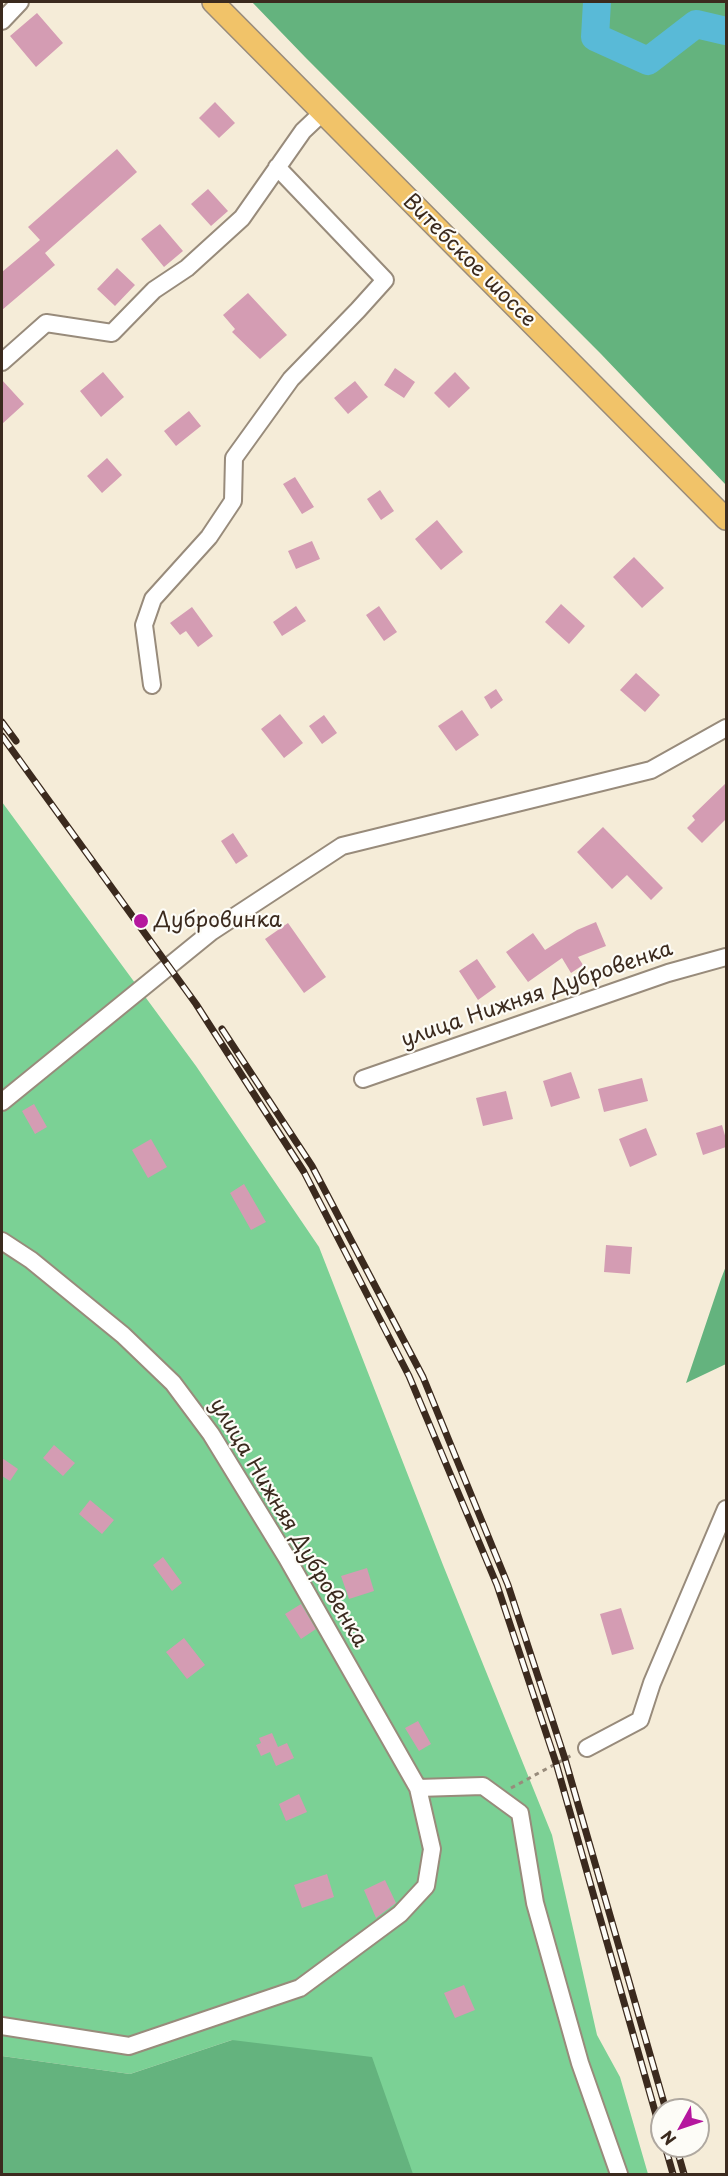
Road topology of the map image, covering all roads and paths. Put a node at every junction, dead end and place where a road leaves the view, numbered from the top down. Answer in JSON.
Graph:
{"nodes":[{"id":1,"x":20,"y":2,"type":"edge"},
{"id":2,"x":213,"y":2,"type":"edge"},
{"id":3,"x":2,"y":21,"type":"edge"},
{"id":4,"x":322,"y":112,"type":"junction"},
{"id":5,"x":277,"y":167,"type":"junction"},
{"id":6,"x":2,"y":362,"type":"edge"},
{"id":7,"x":726,"y":519,"type":"edge"},
{"id":8,"x":152,"y":685,"type":"dead end"},
{"id":9,"x":726,"y":728,"type":"edge"},
{"id":10,"x":726,"y":957,"type":"edge"},
{"id":11,"x":363,"y":1079,"type":"dead end"},
{"id":12,"x":2,"y":1102,"type":"edge"},
{"id":13,"x":2,"y":1241,"type":"edge"},
{"id":14,"x":726,"y":1509,"type":"edge"},
{"id":15,"x":586,"y":1748,"type":"joint"},
{"id":16,"x":418,"y":1788,"type":"junction"},
{"id":17,"x":500,"y":1798,"type":"junction"},
{"id":18,"x":2,"y":2026,"type":"edge"},
{"id":19,"x":619,"y":2175,"type":"edge"}],
"edges":[{"from":1,"to":3,"type":"street"},
{"from":2,"to":4,"type":"main road","name":"Витебское шоссе"},
{"from":4,"to":5,"type":"street"},
{"from":4,"to":7,"type":"main road","name":"Витебское шоссе"},
{"from":5,"to":6,"type":"street"},
{"from":5,"to":8,"type":"street"},
{"from":9,"to":12,"type":"street"},
{"from":10,"to":11,"type":"street","name":"улица Нижняя Дубровенка"},
{"from":13,"to":16,"type":"street","name":"улица Нижняя Дубровенка"},
{"from":14,"to":15,"type":"street"},
{"from":15,"to":17,"type":"path"},
{"from":16,"to":17,"type":"street"},
{"from":16,"to":18,"type":"street","name":"улица Нижняя Дубровенка"},
{"from":17,"to":19,"type":"street"}]}
